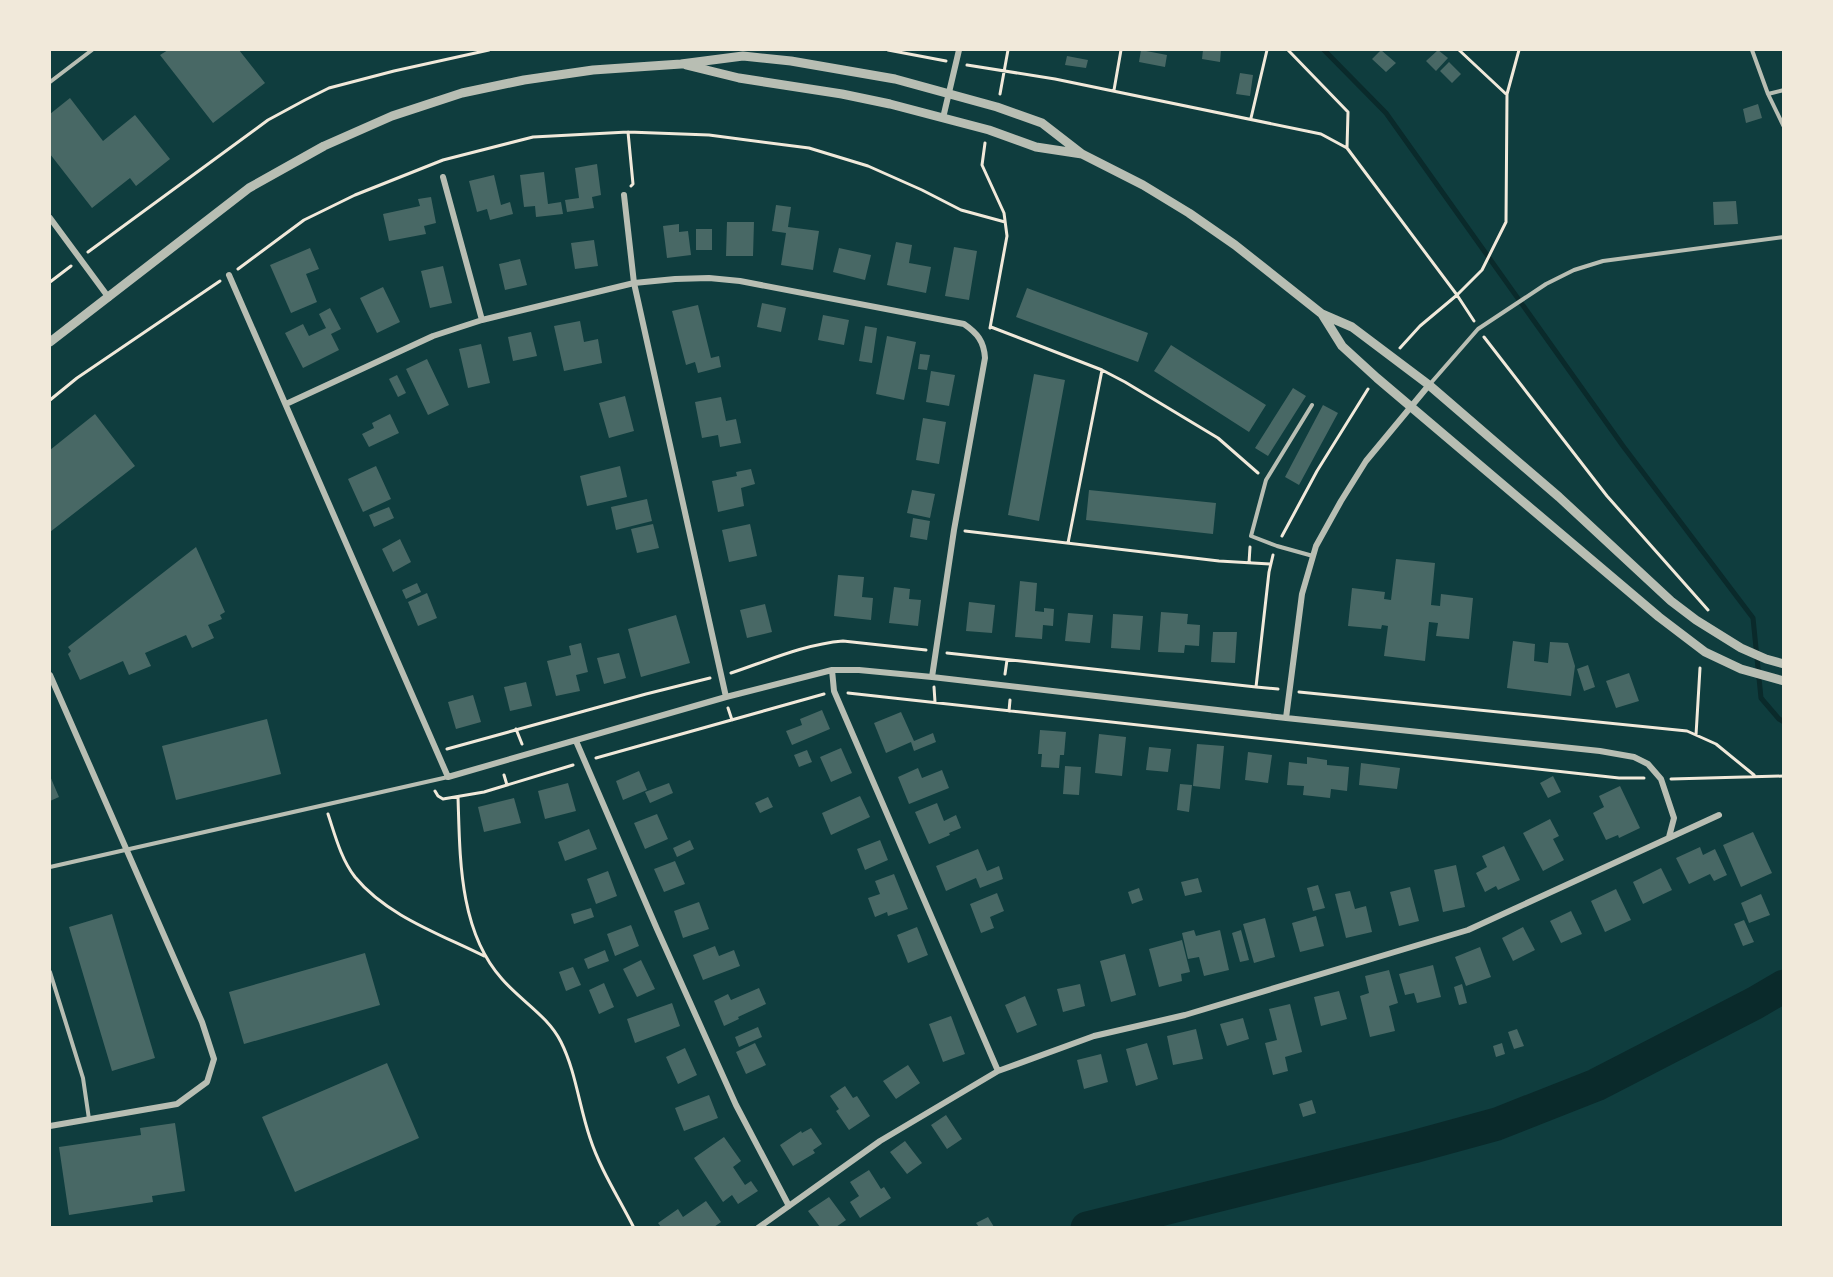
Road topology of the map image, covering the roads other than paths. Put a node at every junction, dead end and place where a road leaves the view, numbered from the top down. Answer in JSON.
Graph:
{"nodes":[{"id":1,"x":92,"y":50,"type":"edge"},
{"id":2,"x":959,"y":50,"type":"edge"},
{"id":3,"x":1752,"y":50,"type":"edge"},
{"id":4,"x":681,"y":64,"type":"junction"},
{"id":5,"x":50,"y":82,"type":"edge"},
{"id":6,"x":1784,"y":90,"type":"edge"},
{"id":7,"x":950,"y":93,"type":"junction"},
{"id":8,"x":1768,"y":94,"type":"junction"},
{"id":9,"x":943,"y":118,"type":"junction"},
{"id":10,"x":1784,"y":127,"type":"edge"},
{"id":11,"x":1082,"y":154,"type":"junction"},
{"id":12,"x":443,"y":177,"type":"dead end"},
{"id":13,"x":624,"y":195,"type":"road end"},
{"id":14,"x":50,"y":218,"type":"edge"},
{"id":15,"x":1784,"y":237,"type":"edge"},
{"id":16,"x":229,"y":275,"type":"road end"},
{"id":17,"x":634,"y":283,"type":"junction"},
{"id":18,"x":110,"y":297,"type":"junction"},
{"id":19,"x":1322,"y":314,"type":"junction"},
{"id":20,"x":482,"y":320,"type":"junction"},
{"id":21,"x":50,"y":342,"type":"edge"},
{"id":22,"x":1429,"y":385,"type":"junction"},
{"id":23,"x":286,"y":404,"type":"junction"},
{"id":24,"x":1312,"y":405,"type":"dead end"},
{"id":25,"x":1412,"y":408,"type":"junction"},
{"id":26,"x":1313,"y":556,"type":"junction"},
{"id":27,"x":1784,"y":664,"type":"edge"},
{"id":28,"x":832,"y":670,"type":"junction"},
{"id":29,"x":50,"y":675,"type":"edge"},
{"id":30,"x":932,"y":677,"type":"junction"},
{"id":31,"x":1784,"y":681,"type":"edge"},
{"id":32,"x":726,"y":697,"type":"junction"},
{"id":33,"x":1286,"y":718,"type":"junction"},
{"id":34,"x":576,"y":741,"type":"junction"},
{"id":35,"x":448,"y":777,"type":"junction"},
{"id":36,"x":1719,"y":815,"type":"dead end"},
{"id":37,"x":1669,"y":837,"type":"junction"},
{"id":38,"x":126,"y":849,"type":"junction"},
{"id":39,"x":50,"y":867,"type":"edge"},
{"id":40,"x":50,"y":972,"type":"edge"},
{"id":41,"x":998,"y":1071,"type":"junction"},
{"id":42,"x":89,"y":1119,"type":"junction"},
{"id":43,"x":50,"y":1126,"type":"edge"},
{"id":44,"x":789,"y":1206,"type":"junction"},
{"id":45,"x":758,"y":1227,"type":"edge"}],
"edges":[{"from":1,"to":5,"type":"lane"},
{"from":2,"to":7,"type":"street"},
{"from":3,"to":8,"type":"lane"},
{"from":4,"to":7,"type":"street"},
{"from":4,"to":9,"type":"street"},
{"from":4,"to":18,"type":"street"},
{"from":6,"to":8,"type":"lane"},
{"from":7,"to":9,"type":"street"},
{"from":7,"to":11,"type":"street"},
{"from":8,"to":10,"type":"lane"},
{"from":9,"to":11,"type":"street"},
{"from":11,"to":19,"type":"street"},
{"from":12,"to":20,"type":"street"},
{"from":13,"to":17,"type":"street"},
{"from":14,"to":18,"type":"street"},
{"from":15,"to":22,"type":"lane"},
{"from":16,"to":23,"type":"street"},
{"from":17,"to":20,"type":"street"},
{"from":17,"to":30,"type":"street"},
{"from":17,"to":32,"type":"street"},
{"from":18,"to":21,"type":"street"},
{"from":19,"to":22,"type":"street"},
{"from":19,"to":25,"type":"street"},
{"from":20,"to":23,"type":"street"},
{"from":22,"to":25,"type":"street"},
{"from":22,"to":27,"type":"street"},
{"from":23,"to":35,"type":"street"},
{"from":24,"to":26,"type":"lane"},
{"from":25,"to":26,"type":"street"},
{"from":25,"to":31,"type":"street"},
{"from":26,"to":33,"type":"street"},
{"from":28,"to":30,"type":"street"},
{"from":28,"to":32,"type":"street"},
{"from":28,"to":41,"type":"street"},
{"from":29,"to":38,"type":"street"},
{"from":30,"to":33,"type":"street"},
{"from":32,"to":34,"type":"street"},
{"from":33,"to":37,"type":"street"},
{"from":34,"to":35,"type":"street"},
{"from":34,"to":44,"type":"street"},
{"from":35,"to":38,"type":"lane"},
{"from":36,"to":37,"type":"street"},
{"from":37,"to":41,"type":"street"},
{"from":38,"to":39,"type":"lane"},
{"from":38,"to":42,"type":"street"},
{"from":40,"to":42,"type":"lane"},
{"from":41,"to":44,"type":"street"},
{"from":42,"to":43,"type":"street"},
{"from":44,"to":45,"type":"street"}]}
